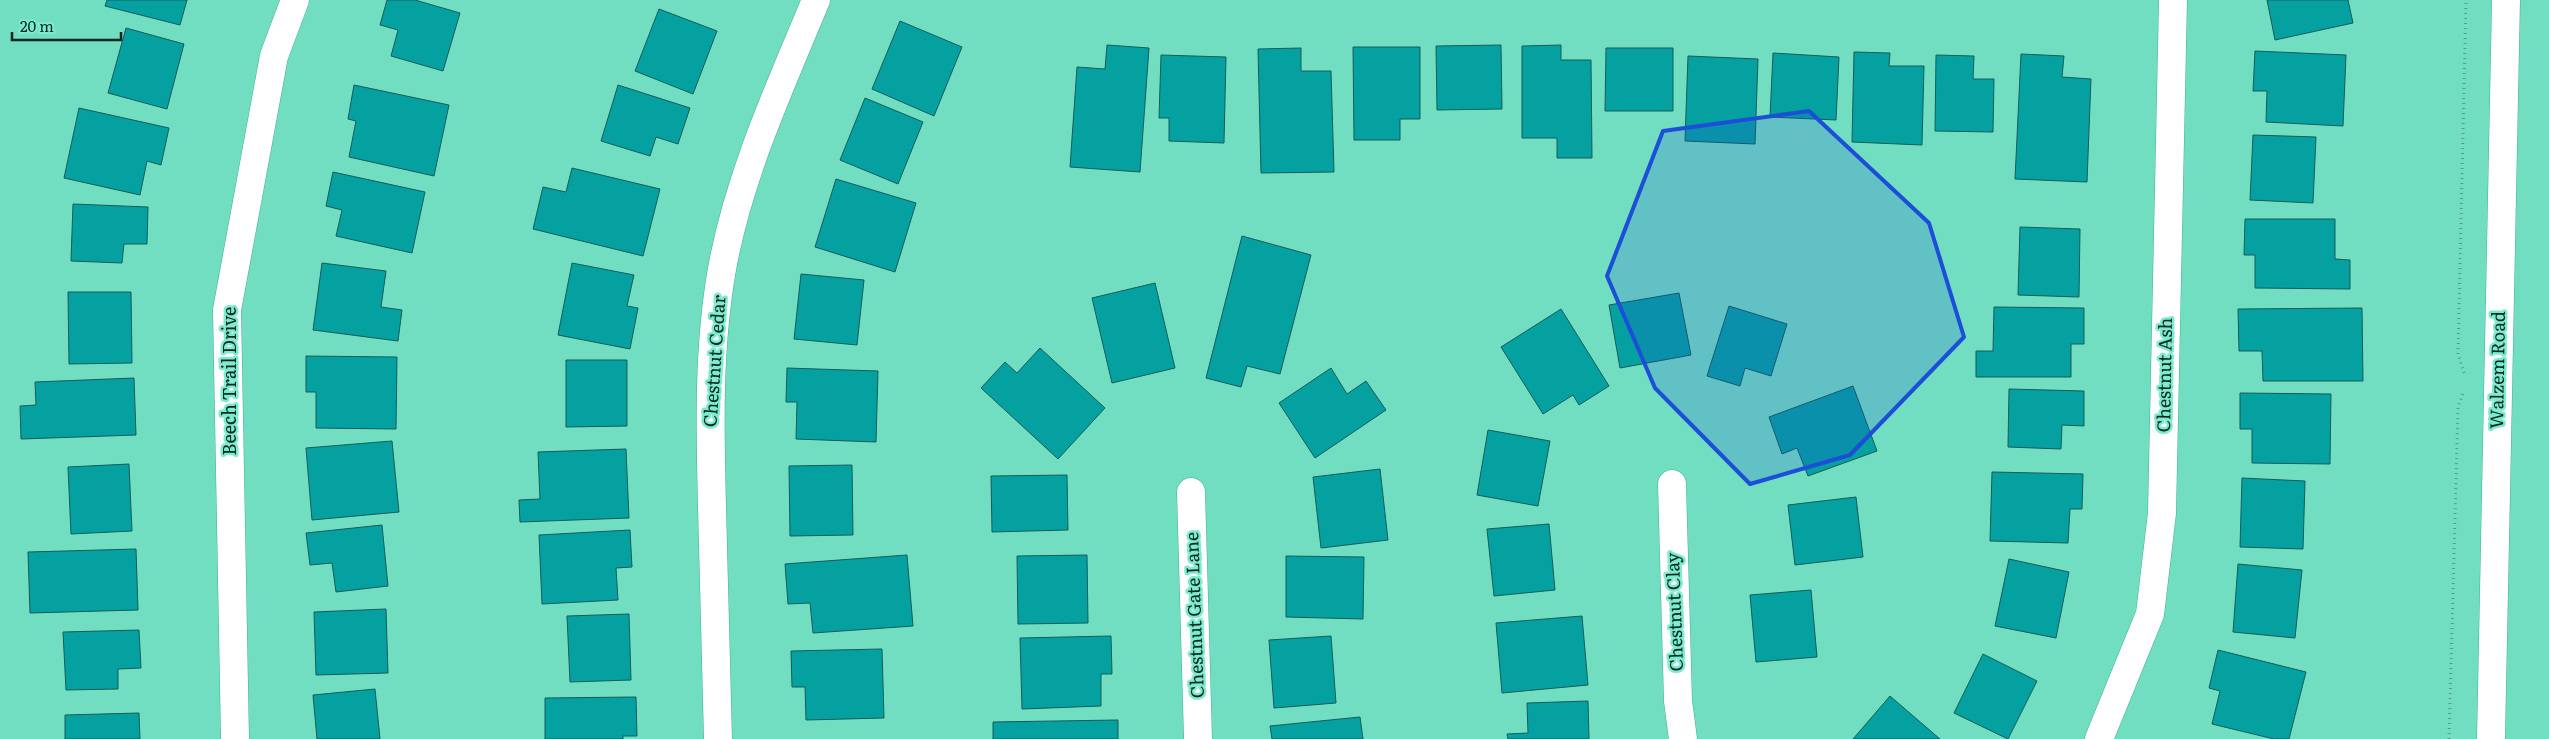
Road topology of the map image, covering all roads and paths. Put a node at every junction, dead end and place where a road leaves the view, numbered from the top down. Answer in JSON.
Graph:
{"nodes":[{"id":1,"x":295,"y":0,"type":"edge"},
{"id":2,"x":816,"y":0,"type":"edge"},
{"id":3,"x":2174,"y":0,"type":"edge"},
{"id":4,"x":2466,"y":0,"type":"edge"},
{"id":5,"x":2506,"y":0,"type":"edge"},
{"id":6,"x":2466,"y":379,"type":"dead end"},
{"id":7,"x":2465,"y":387,"type":"dead end"},
{"id":8,"x":1672,"y":484,"type":"dead end"},
{"id":9,"x":1191,"y":492,"type":"dead end"},
{"id":10,"x":235,"y":739,"type":"edge"},
{"id":11,"x":718,"y":739,"type":"edge"},
{"id":12,"x":1198,"y":739,"type":"edge"},
{"id":13,"x":1683,"y":739,"type":"edge"},
{"id":14,"x":2099,"y":739,"type":"edge"},
{"id":15,"x":2449,"y":739,"type":"edge"},
{"id":16,"x":2491,"y":739,"type":"edge"}],
"edges":[{"from":1,"to":10,"type":"street","name":"Beech Trail Drive"},
{"from":2,"to":11,"type":"street","name":"Chestnut Cedar"},
{"from":3,"to":14,"type":"street","name":"Chestnut Ash"},
{"from":4,"to":6,"type":"path"},
{"from":5,"to":16,"type":"street","name":"Walzem Road"},
{"from":7,"to":15,"type":"path"},
{"from":8,"to":13,"type":"street","name":"Chestnut Clay"},
{"from":9,"to":12,"type":"street","name":"Chestnut Gate Lane"}]}
